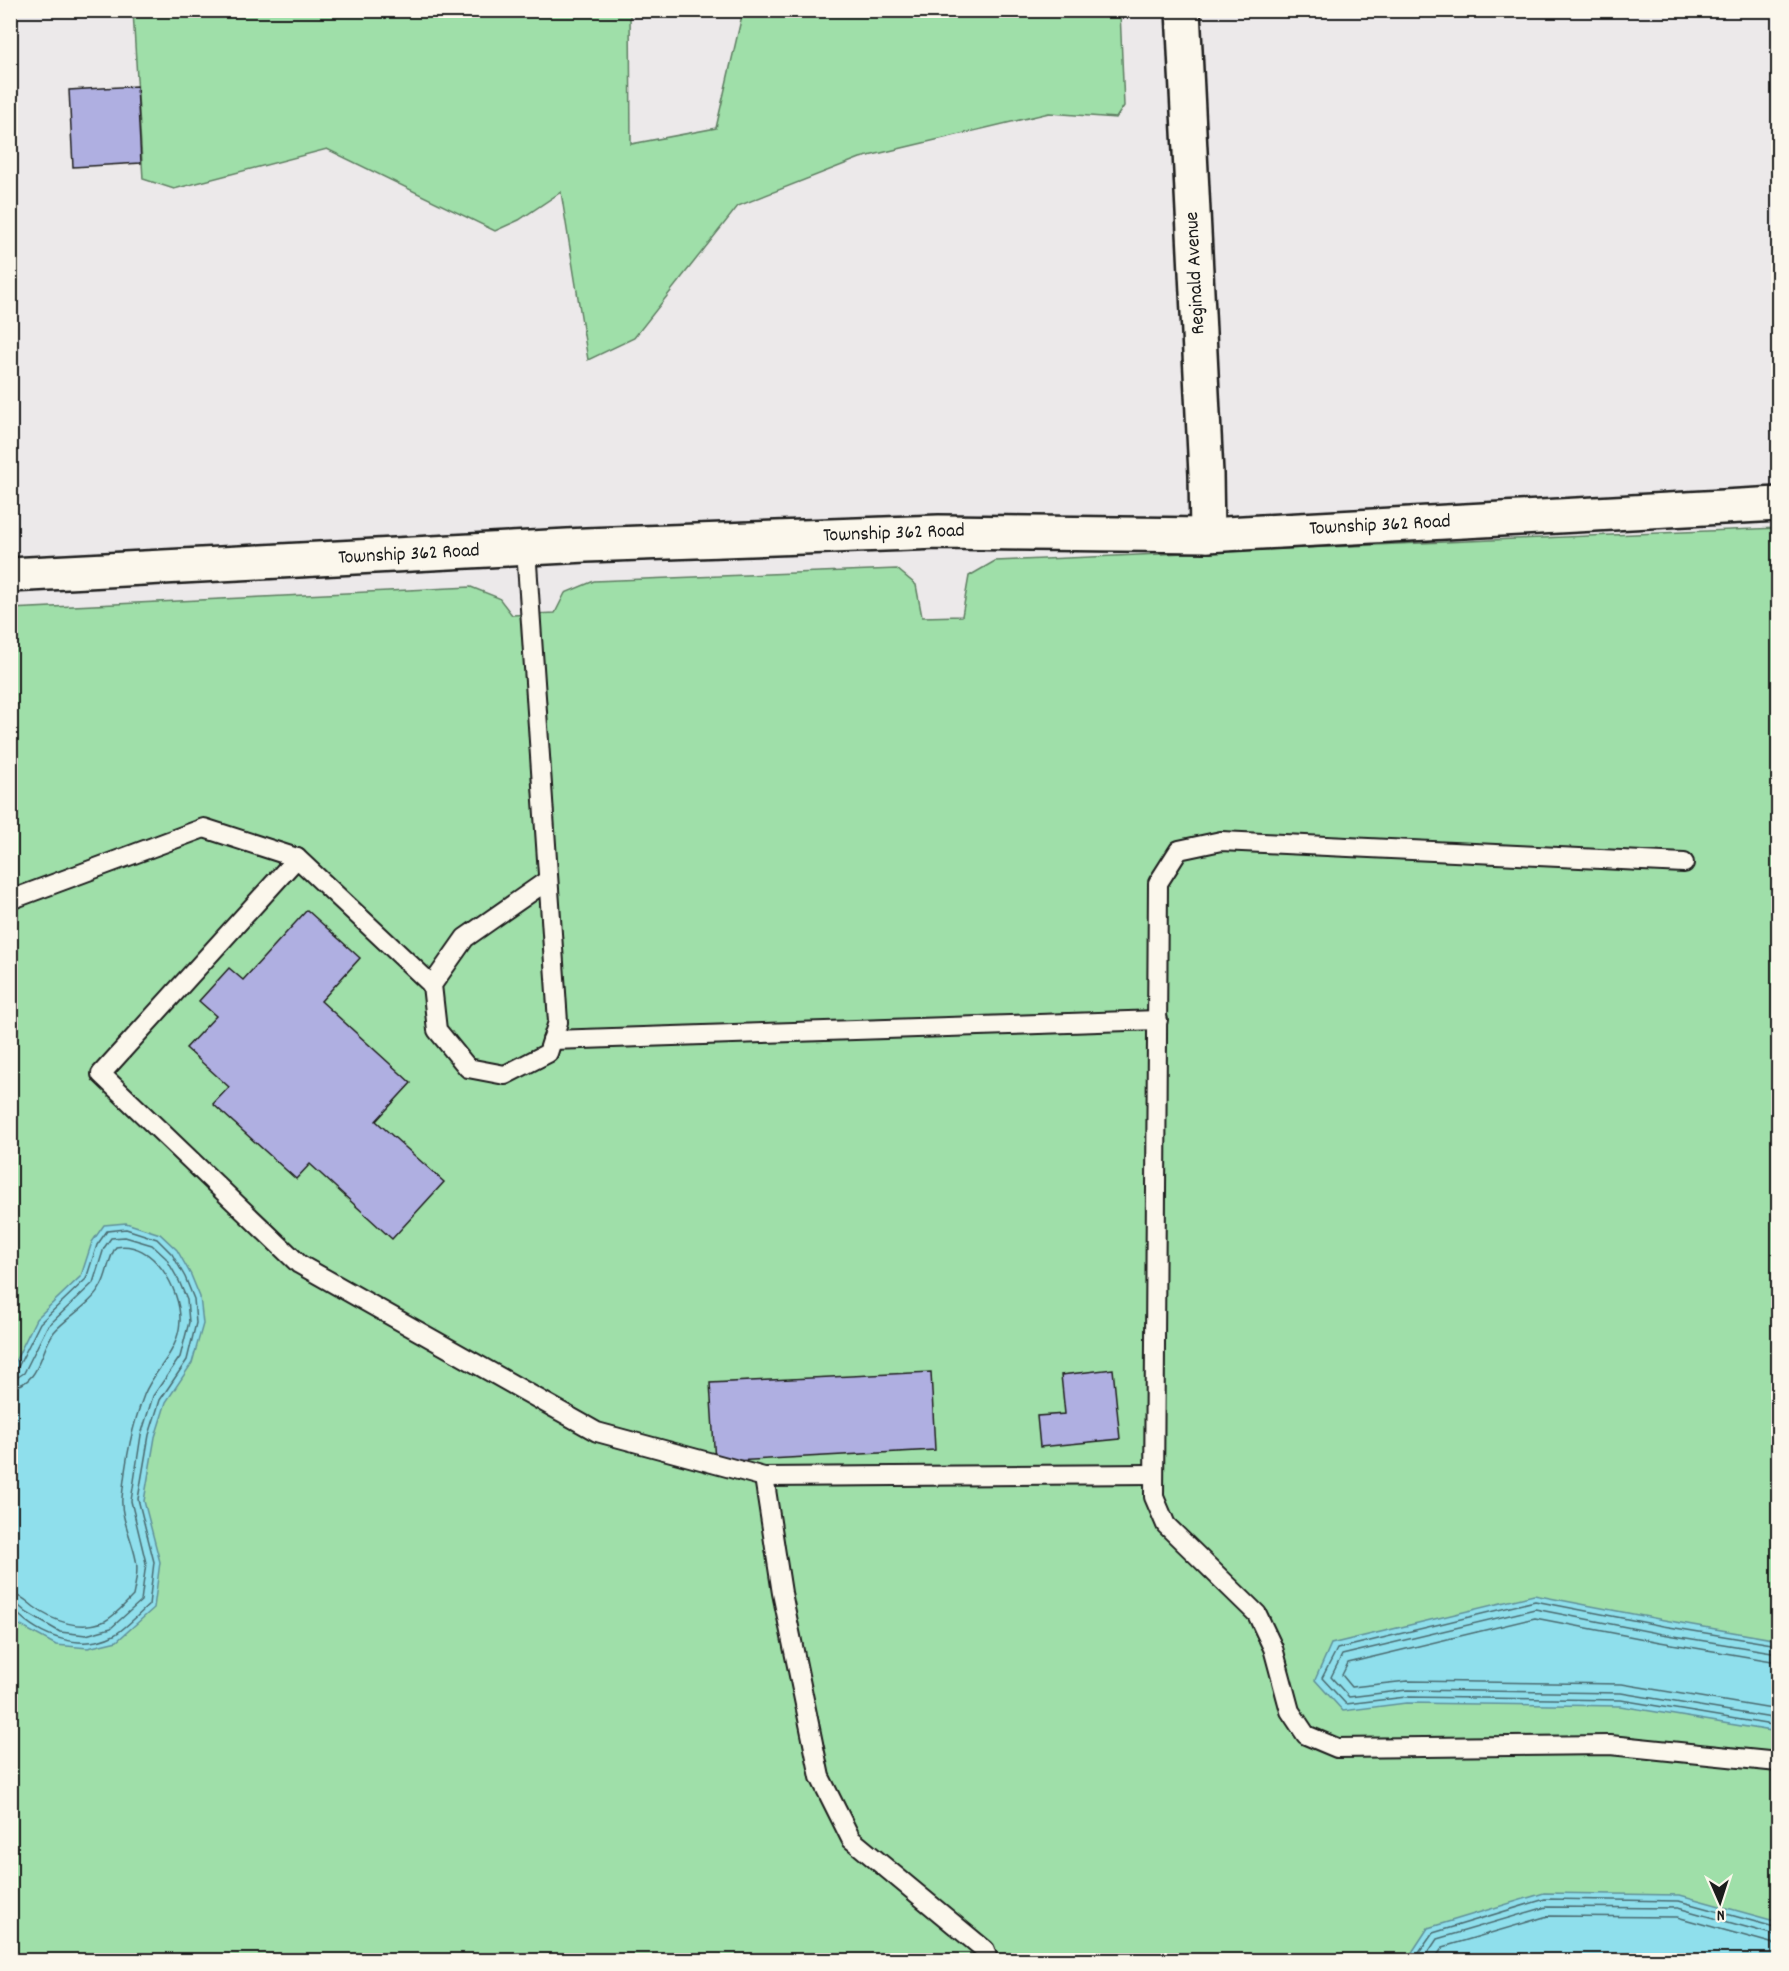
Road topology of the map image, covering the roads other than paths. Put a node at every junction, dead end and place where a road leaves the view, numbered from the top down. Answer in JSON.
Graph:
{"nodes":[{"id":1,"x":1183,"y":10,"type":"edge"},
{"id":2,"x":1779,"y":504,"type":"edge"},
{"id":3,"x":1208,"y":535,"type":"junction"},
{"id":4,"x":526,"y":549,"type":"junction"},
{"id":5,"x":10,"y":575,"type":"edge"},
{"id":6,"x":297,"y":858,"type":"junction"},
{"id":7,"x":1684,"y":863,"type":"dead end"},
{"id":8,"x":548,"y":880,"type":"junction"},
{"id":9,"x":10,"y":900,"type":"edge"},
{"id":10,"x":432,"y":985,"type":"junction"},
{"id":11,"x":1158,"y":1020,"type":"junction"},
{"id":12,"x":552,"y":1040,"type":"junction"},
{"id":13,"x":1155,"y":1474,"type":"junction"},
{"id":14,"x":764,"y":1477,"type":"junction"},
{"id":15,"x":1779,"y":1762,"type":"edge"},
{"id":16,"x":988,"y":1960,"type":"edge"}],
"edges":[{"from":1,"to":3,"type":"street","name":"Reginald Avenue"},
{"from":2,"to":3,"type":"street","name":"Township 362 Road"},
{"from":3,"to":4,"type":"street","name":"Township 362 Road"},
{"from":4,"to":5,"type":"street","name":"Township 362 Road"},
{"from":4,"to":8,"type":"lane"},
{"from":6,"to":9,"type":"lane"},
{"from":6,"to":10,"type":"lane"},
{"from":6,"to":14,"type":"lane"},
{"from":7,"to":11,"type":"lane"},
{"from":8,"to":10,"type":"lane"},
{"from":8,"to":12,"type":"lane"},
{"from":10,"to":12,"type":"lane"},
{"from":11,"to":12,"type":"lane"},
{"from":11,"to":13,"type":"lane"},
{"from":13,"to":14,"type":"lane"},
{"from":13,"to":15,"type":"lane"},
{"from":14,"to":16,"type":"lane"}]}
